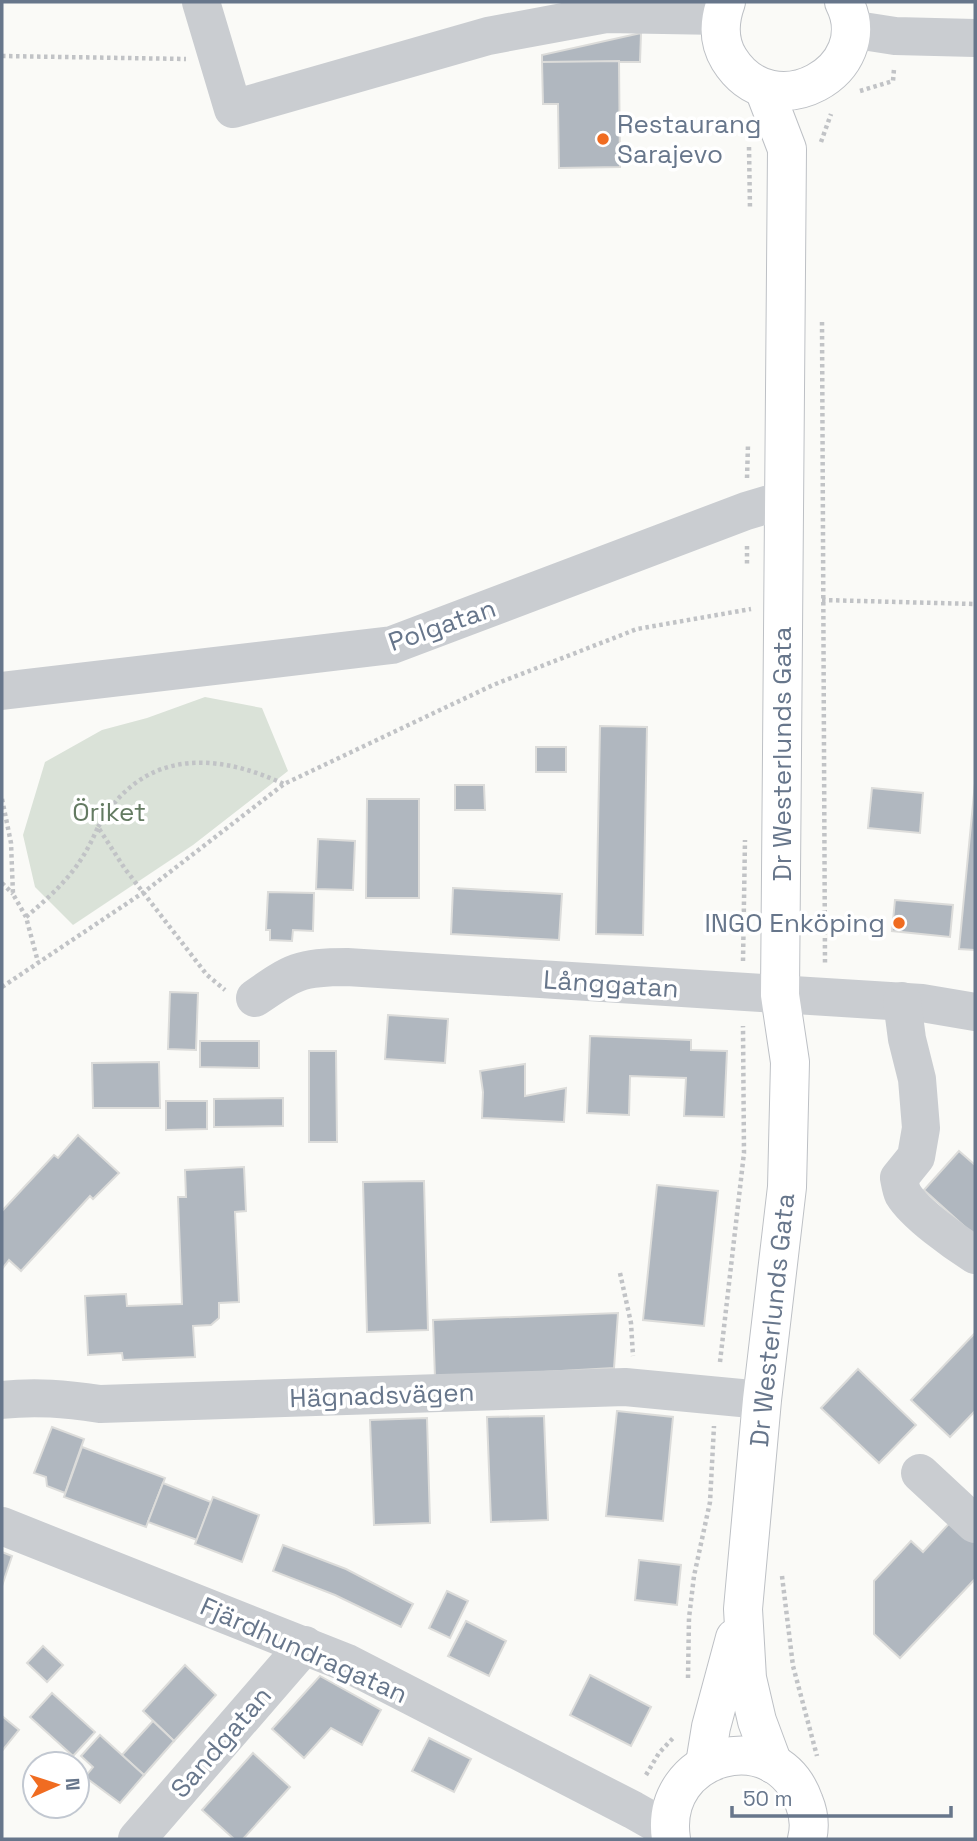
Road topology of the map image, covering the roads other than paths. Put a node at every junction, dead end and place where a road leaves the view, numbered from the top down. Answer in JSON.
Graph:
{"nodes":[{"id":1,"x":201,"y":2,"type":"edge"},
{"id":2,"x":724,"y":9,"type":"edge"},
{"id":3,"x":847,"y":16,"type":"edge"},
{"id":4,"x":975,"y":38,"type":"edge"},
{"id":5,"x":764,"y":89,"type":"junction"},
{"id":6,"x":826,"y":97,"type":"junction"},
{"id":7,"x":804,"y":152,"type":"junction"},
{"id":8,"x":783,"y":500,"type":"junction"},
{"id":9,"x":2,"y":691,"type":"edge"},
{"id":10,"x":780,"y":995,"type":"junction"},
{"id":11,"x":255,"y":998,"type":"road end"},
{"id":12,"x":902,"y":1002,"type":"junction"},
{"id":13,"x":975,"y":1012,"type":"edge"},
{"id":14,"x":975,"y":1255,"type":"edge"},
{"id":15,"x":2,"y":1400,"type":"edge"},
{"id":16,"x":762,"y":1400,"type":"junction"},
{"id":17,"x":919,"y":1473,"type":"dead end"},
{"id":18,"x":975,"y":1524,"type":"edge"},
{"id":19,"x":2,"y":1526,"type":"edge"},
{"id":20,"x":743,"y":1609,"type":"junction"},
{"id":21,"x":304,"y":1645,"type":"junction"},
{"id":22,"x":773,"y":1764,"type":"junction"},
{"id":23,"x":677,"y":1775,"type":"junction"},
{"id":24,"x":598,"y":1793,"type":"junction"},
{"id":25,"x":670,"y":1835,"type":"edge"},
{"id":26,"x":137,"y":1839,"type":"edge"},
{"id":27,"x":807,"y":1839,"type":"edge"}],
"edges":[{"from":1,"to":2,"type":"street"},
{"from":2,"to":5,"type":"main road"},
{"from":3,"to":4,"type":"street"},
{"from":3,"to":6,"type":"main road"},
{"from":5,"to":6,"type":"main road"},
{"from":5,"to":7,"type":"main road","name":"Dr Westerlunds Gata"},
{"from":6,"to":7,"type":"main road","name":"Dr Westerlunds Gata"},
{"from":7,"to":8,"type":"main road","name":"Dr Westerlunds Gata"},
{"from":8,"to":9,"type":"street","name":"Polgatan"},
{"from":8,"to":10,"type":"main road","name":"Dr Westerlunds Gata"},
{"from":10,"to":11,"type":"street","name":"Långgatan"},
{"from":10,"to":12,"type":"street","name":"Långgatan"},
{"from":10,"to":16,"type":"main road","name":"Dr Westerlunds Gata"},
{"from":12,"to":13,"type":"street","name":"Långgatan"},
{"from":12,"to":14,"type":"street"},
{"from":15,"to":16,"type":"street","name":"Hägnadsvägen"},
{"from":16,"to":20,"type":"main road","name":"Dr Westerlunds Gata"},
{"from":17,"to":18,"type":"street"},
{"from":19,"to":21,"type":"street","name":"Fjärdhundragatan"},
{"from":20,"to":22,"type":"main road","name":"Dr Westerlunds Gata"},
{"from":20,"to":23,"type":"main road","name":"Dr Westerlunds Gata"},
{"from":21,"to":24,"type":"street","name":"Fjärdhundragatan"},
{"from":21,"to":26,"type":"street","name":"Sandgatan"},
{"from":22,"to":23,"type":"main road"},
{"from":22,"to":27,"type":"main road","name":"Dr Westerlunds Gata"},
{"from":23,"to":24,"type":"street"},
{"from":23,"to":25,"type":"main road","name":"Dr Westerlunds Gata"},
{"from":24,"to":25,"type":"street","name":"Fjärdhundragatan"}]}
